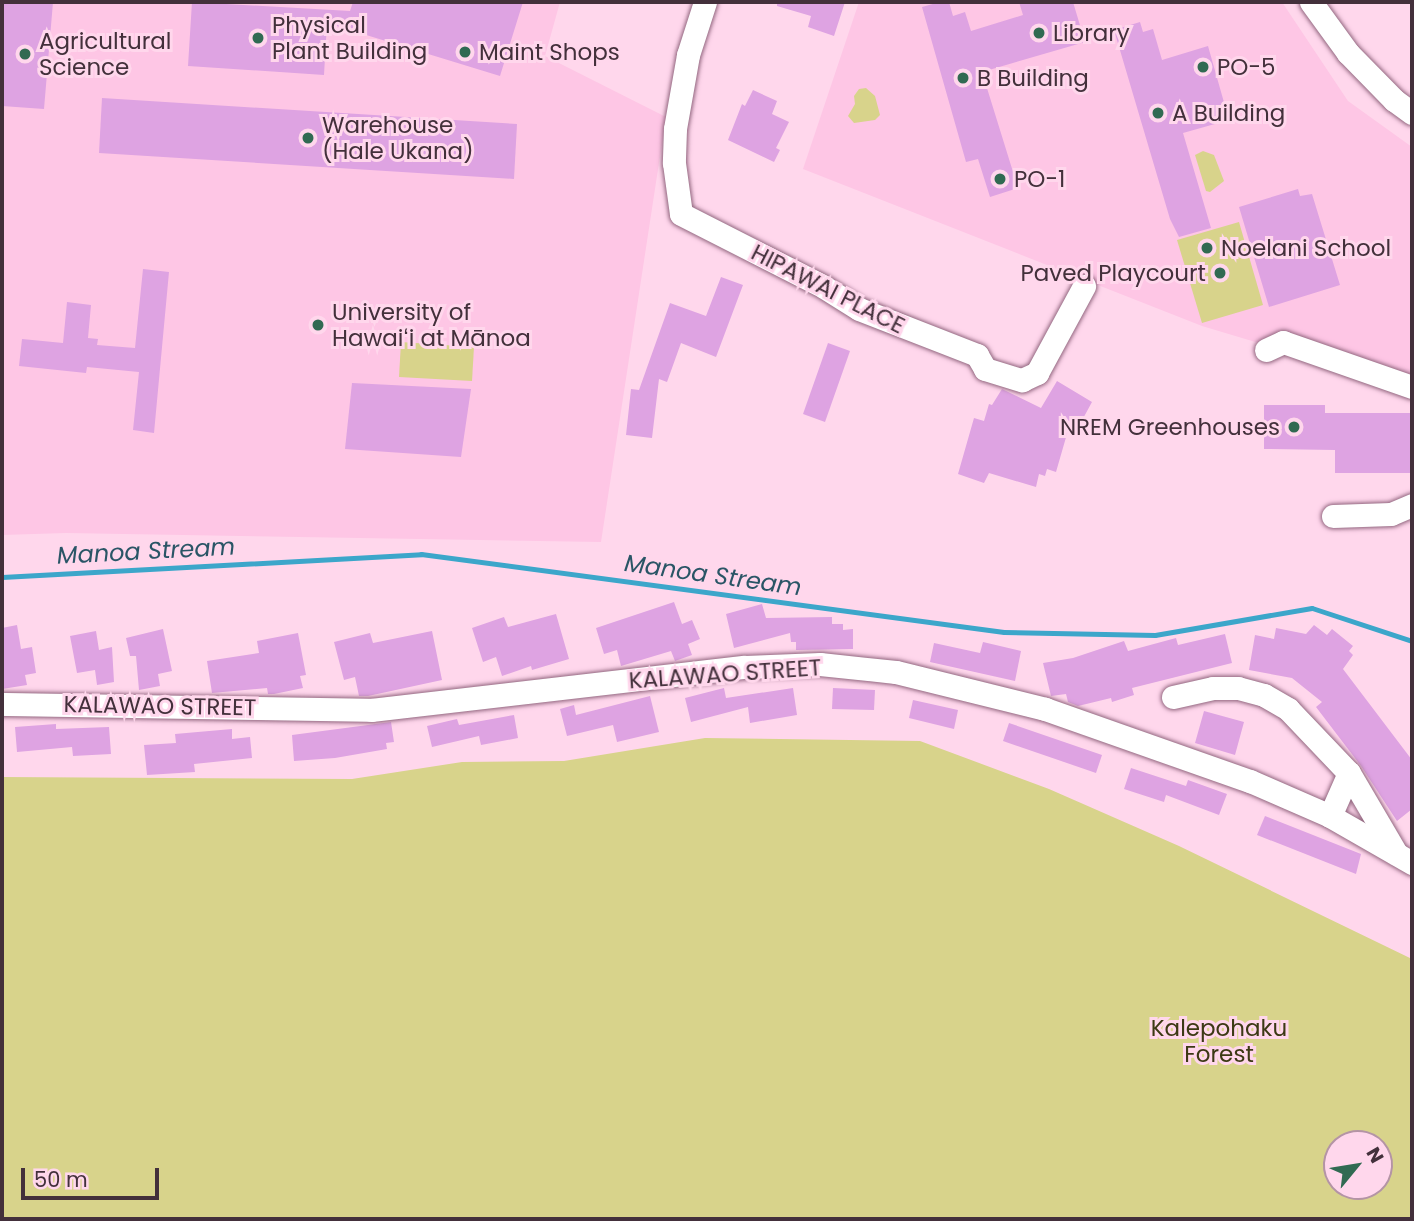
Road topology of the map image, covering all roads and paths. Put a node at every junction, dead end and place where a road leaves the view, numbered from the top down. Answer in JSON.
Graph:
{"nodes":[{"id":1,"x":705,"y":2,"type":"edge"},
{"id":2,"x":1311,"y":2,"type":"edge"},
{"id":3,"x":1412,"y":113,"type":"edge"},
{"id":4,"x":1084,"y":286,"type":"dead end"},
{"id":5,"x":1266,"y":350,"type":"dead end"},
{"id":6,"x":1412,"y":387,"type":"edge"},
{"id":7,"x":1412,"y":505,"type":"edge"},
{"id":8,"x":1334,"y":516,"type":"dead end"},
{"id":9,"x":1173,"y":697,"type":"dead end"},
{"id":10,"x":2,"y":704,"type":"edge"},
{"id":11,"x":1349,"y":774,"type":"junction"},
{"id":12,"x":1330,"y":816,"type":"junction"},
{"id":13,"x":1404,"y":858,"type":"edge"}],
"edges":[{"from":1,"to":4,"type":"street","name":"HIPAWAI PLACE"},
{"from":2,"to":3,"type":"street"},
{"from":5,"to":6,"type":"street"},
{"from":7,"to":8,"type":"street"},
{"from":9,"to":11,"type":"street"},
{"from":10,"to":12,"type":"street","name":"KALAWAO STREET"},
{"from":11,"to":12,"type":"street"},
{"from":11,"to":13,"type":"street"},
{"from":12,"to":13,"type":"street","name":"KALAWAO STREET"}]}
